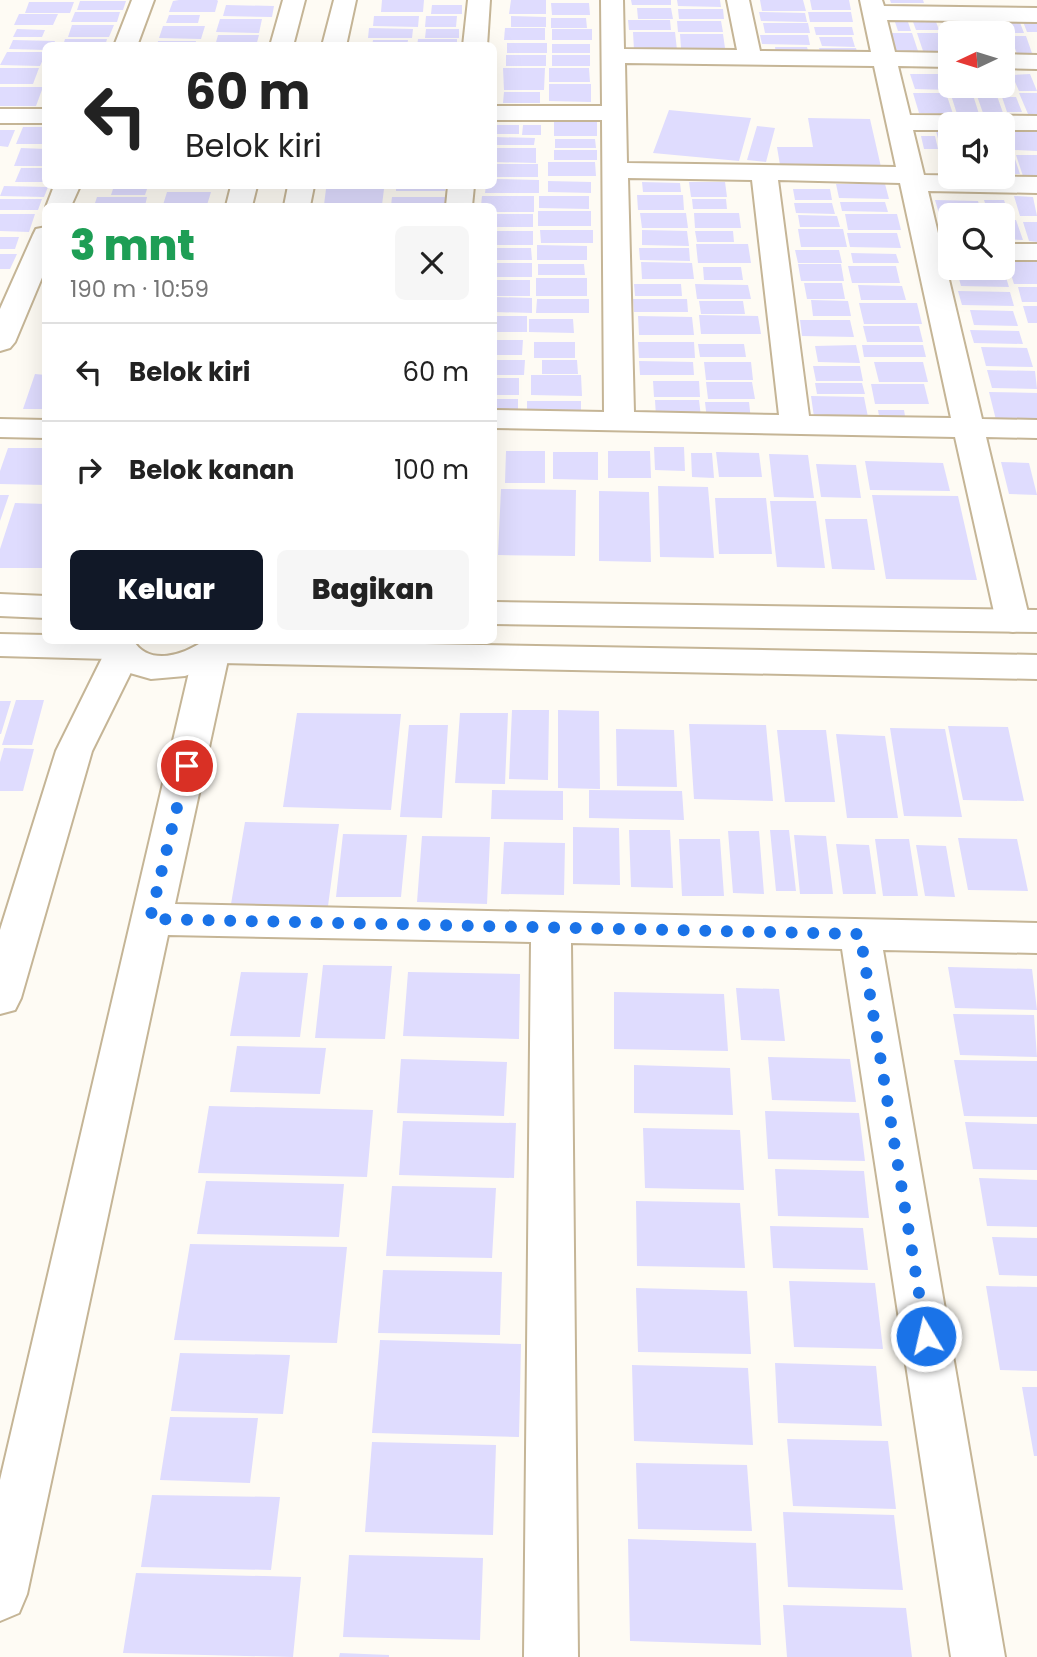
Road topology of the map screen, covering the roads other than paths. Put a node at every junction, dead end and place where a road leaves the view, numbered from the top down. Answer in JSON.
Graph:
{"nodes":[{"id":1,"x":143,"y":0,"type":"edge"},
{"id":2,"x":294,"y":0,"type":"edge"},
{"id":3,"x":345,"y":0,"type":"edge"},
{"id":4,"x":479,"y":0,"type":"edge"},
{"id":5,"x":612,"y":0,"type":"edge"},
{"id":6,"x":738,"y":0,"type":"edge"},
{"id":7,"x":872,"y":7,"type":"edge"},
{"id":8,"x":1037,"y":15,"type":"edge"},
{"id":9,"x":126,"y":42,"type":"edge"},
{"id":10,"x":282,"y":42,"type":"edge"},
{"id":11,"x":335,"y":42,"type":"edge"},
{"id":12,"x":475,"y":42,"type":"edge"},
{"id":13,"x":613,"y":56,"type":"junction"},
{"id":14,"x":750,"y":58,"type":"junction"},
{"id":15,"x":886,"y":59,"type":"junction"},
{"id":16,"x":938,"y":60,"type":"edge"},
{"id":17,"x":1015,"y":61,"type":"edge"},
{"id":18,"x":1037,"y":62,"type":"edge"},
{"id":19,"x":497,"y":113,"type":"edge"},
{"id":20,"x":614,"y":113,"type":"junction"},
{"id":21,"x":0,"y":116,"type":"edge"},
{"id":22,"x":42,"y":116,"type":"edge"},
{"id":23,"x":898,"y":122,"type":"junction"},
{"id":24,"x":1037,"y":123,"type":"edge"},
{"id":25,"x":615,"y":170,"type":"junction"},
{"id":26,"x":764,"y":173,"type":"junction"},
{"id":27,"x":912,"y":179,"type":"junction"},
{"id":28,"x":1037,"y":184,"type":"edge"},
{"id":29,"x":42,"y":244,"type":"edge"},
{"id":30,"x":938,"y":247,"type":"edge"},
{"id":31,"x":1015,"y":252,"type":"edge"},
{"id":32,"x":1037,"y":252,"type":"edge"},
{"id":33,"x":944,"y":280,"type":"edge"},
{"id":34,"x":0,"y":342,"type":"edge"},
{"id":35,"x":497,"y":419,"type":"edge"},
{"id":36,"x":619,"y":422,"type":"junction"},
{"id":37,"x":795,"y":425,"type":"junction"},
{"id":38,"x":968,"y":427,"type":"junction"},
{"id":39,"x":0,"y":428,"type":"edge"},
{"id":40,"x":42,"y":429,"type":"edge"},
{"id":41,"x":1037,"y":429,"type":"edge"},
{"id":42,"x":0,"y":605,"type":"edge"},
{"id":43,"x":42,"y":607,"type":"edge"},
{"id":44,"x":497,"y":613,"type":"edge"},
{"id":45,"x":1025,"y":621,"type":"edge"},
{"id":46,"x":0,"y":645,"type":"edge"},
{"id":47,"x":118,"y":647,"type":"edge"},
{"id":48,"x":218,"y":649,"type":"edge"},
{"id":49,"x":1037,"y":667,"type":"edge"},
{"id":50,"x":14,"y":899,"type":"edge"},
{"id":51,"x":150,"y":919,"type":"junction"},
{"id":52,"x":551,"y":928,"type":"junction"},
{"id":53,"x":860,"y":934,"type":"junction"},
{"id":54,"x":1037,"y":938,"type":"edge"},
{"id":55,"x":0,"y":998,"type":"edge"},
{"id":56,"x":0,"y":1594,"type":"edge"},
{"id":57,"x":551,"y":1657,"type":"edge"},
{"id":58,"x":978,"y":1657,"type":"edge"}],
"edges":[{"from":1,"to":9,"type":"street"},
{"from":2,"to":10,"type":"street"},
{"from":3,"to":11,"type":"street"},
{"from":4,"to":12,"type":"street"},
{"from":5,"to":13,"type":"street"},
{"from":6,"to":14,"type":"street"},
{"from":7,"to":8,"type":"street"},
{"from":7,"to":15,"type":"street"},
{"from":13,"to":14,"type":"street"},
{"from":13,"to":20,"type":"street"},
{"from":14,"to":15,"type":"street"},
{"from":15,"to":16,"type":"street"},
{"from":15,"to":23,"type":"street"},
{"from":17,"to":18,"type":"street"},
{"from":19,"to":20,"type":"street"},
{"from":20,"to":25,"type":"street"},
{"from":21,"to":22,"type":"street"},
{"from":23,"to":24,"type":"street"},
{"from":23,"to":27,"type":"street"},
{"from":25,"to":26,"type":"street"},
{"from":25,"to":36,"type":"street"},
{"from":26,"to":27,"type":"street"},
{"from":26,"to":37,"type":"street"},
{"from":27,"to":28,"type":"street"},
{"from":27,"to":30,"type":"street"},
{"from":29,"to":34,"type":"street"},
{"from":31,"to":32,"type":"street"},
{"from":33,"to":38,"type":"street"},
{"from":35,"to":36,"type":"street"},
{"from":36,"to":37,"type":"street"},
{"from":37,"to":38,"type":"street"},
{"from":38,"to":41,"type":"street"},
{"from":38,"to":45,"type":"street"},
{"from":39,"to":40,"type":"street"},
{"from":42,"to":43,"type":"street"},
{"from":44,"to":45,"type":"street"},
{"from":46,"to":47,"type":"street"},
{"from":47,"to":48,"type":"street"},
{"from":47,"to":50,"type":"street"},
{"from":48,"to":49,"type":"street"},
{"from":48,"to":51,"type":"street"},
{"from":50,"to":55,"type":"street"},
{"from":51,"to":52,"type":"street"},
{"from":51,"to":56,"type":"street"},
{"from":52,"to":53,"type":"street"},
{"from":52,"to":57,"type":"street"},
{"from":53,"to":54,"type":"street"},
{"from":53,"to":58,"type":"street"}]}
